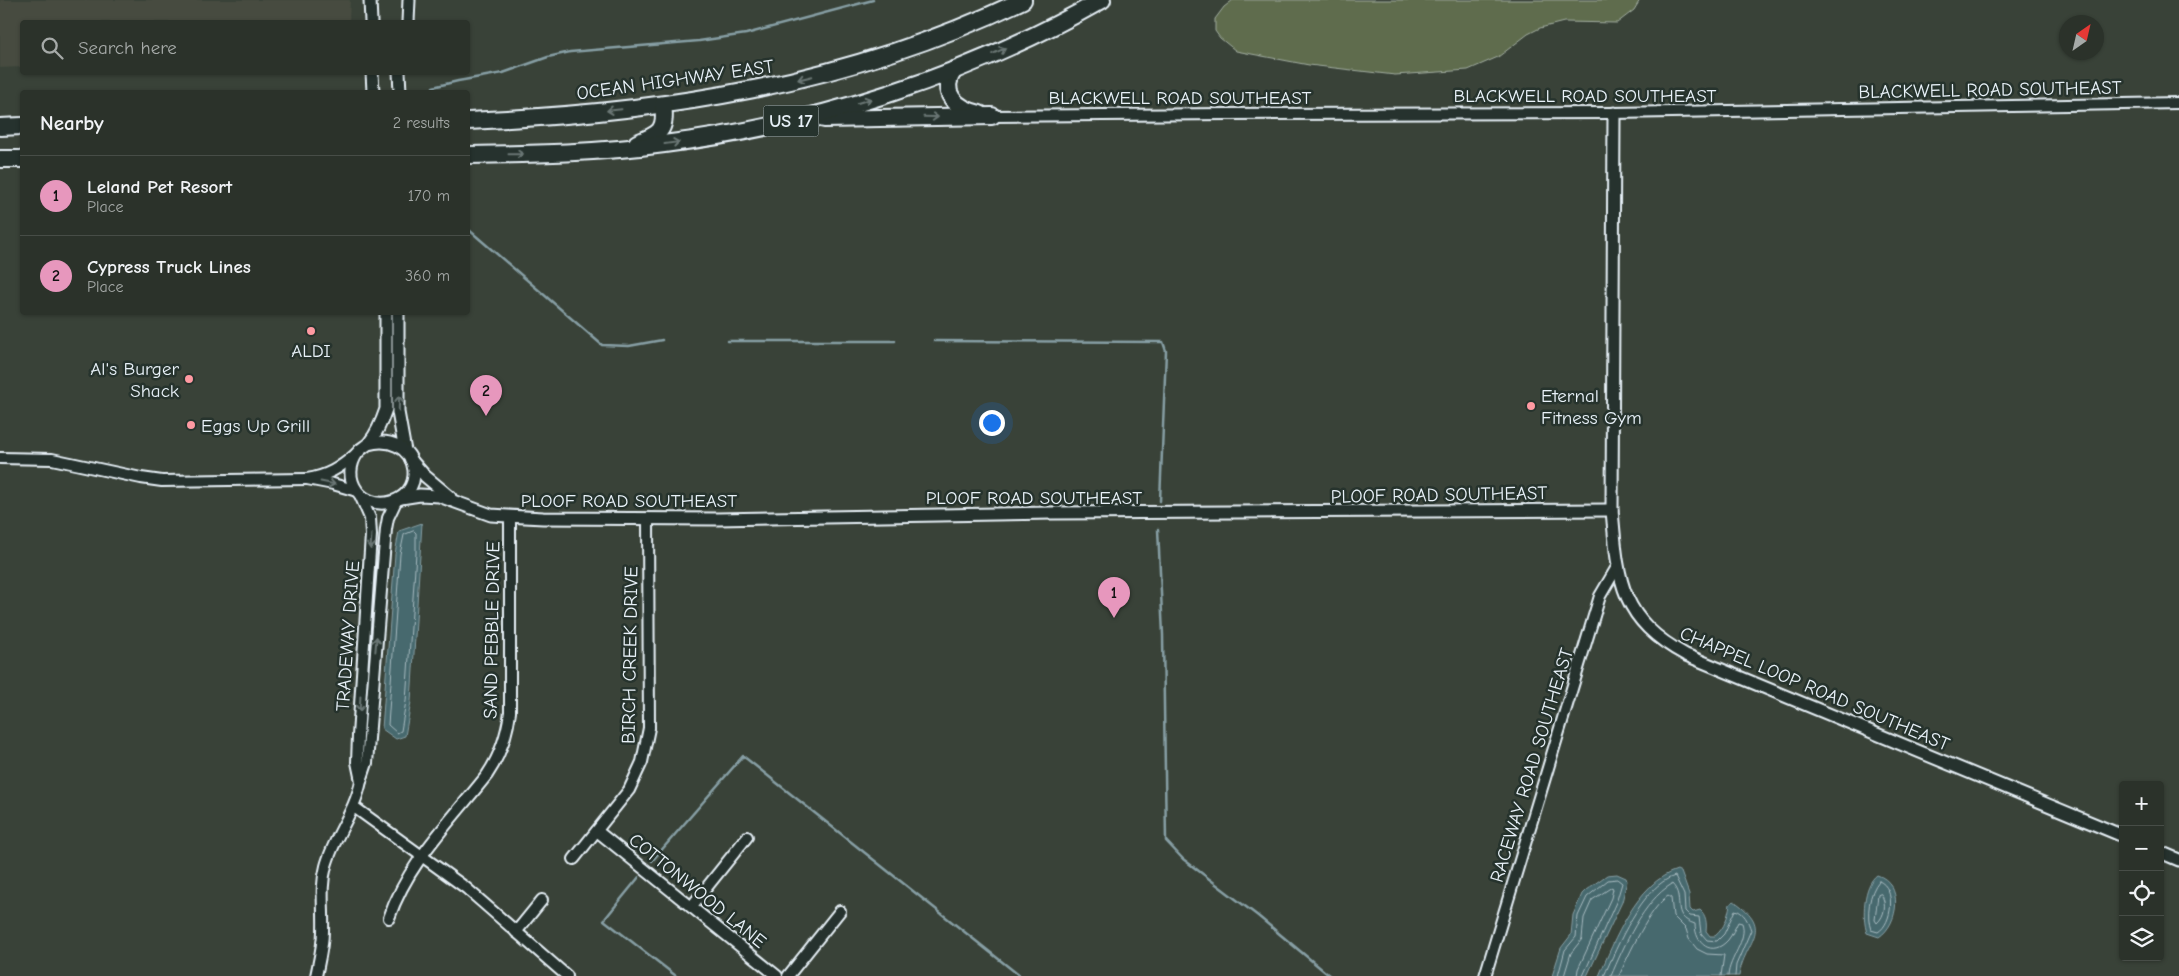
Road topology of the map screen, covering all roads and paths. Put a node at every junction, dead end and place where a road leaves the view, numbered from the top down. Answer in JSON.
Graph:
{"nodes":[{"id":1,"x":370,"y":0,"type":"edge"},
{"id":2,"x":409,"y":0,"type":"edge"},
{"id":3,"x":1002,"y":0,"type":"edge"},
{"id":4,"x":1023,"y":0,"type":"edge"},
{"id":5,"x":1102,"y":0,"type":"edge"},
{"id":6,"x":986,"y":18,"type":"junction"},
{"id":7,"x":371,"y":20,"type":"edge"},
{"id":8,"x":408,"y":20,"type":"edge"},
{"id":9,"x":954,"y":70,"type":"junction"},
{"id":10,"x":372,"y":75,"type":"edge"},
{"id":11,"x":399,"y":75,"type":"edge"},
{"id":12,"x":373,"y":90,"type":"edge"},
{"id":13,"x":400,"y":90,"type":"edge"},
{"id":14,"x":2179,"y":104,"type":"edge"},
{"id":15,"x":662,"y":105,"type":"junction"},
{"id":16,"x":1614,"y":113,"type":"junction"},
{"id":17,"x":992,"y":116,"type":"junction"},
{"id":18,"x":540,"y":118,"type":"junction"},
{"id":19,"x":795,"y":120,"type":"junction"},
{"id":20,"x":470,"y":121,"type":"edge"},
{"id":21,"x":20,"y":126,"type":"edge"},
{"id":22,"x":0,"y":127,"type":"edge"},
{"id":23,"x":470,"y":128,"type":"edge"},
{"id":24,"x":623,"y":148,"type":"junction"},
{"id":25,"x":470,"y":155,"type":"edge"},
{"id":26,"x":0,"y":159,"type":"edge"},
{"id":27,"x":20,"y":159,"type":"edge"},
{"id":28,"x":386,"y":315,"type":"edge"},
{"id":29,"x":398,"y":315,"type":"edge"},
{"id":30,"x":364,"y":447,"type":"junction"},
{"id":31,"x":408,"y":455,"type":"junction"},
{"id":32,"x":0,"y":458,"type":"edge"},
{"id":33,"x":307,"y":479,"type":"junction"},
{"id":34,"x":358,"y":493,"type":"junction"},
{"id":35,"x":399,"y":499,"type":"junction"},
{"id":36,"x":458,"y":502,"type":"junction"},
{"id":37,"x":1612,"y":510,"type":"junction"},
{"id":38,"x":510,"y":517,"type":"junction"},
{"id":39,"x":648,"y":519,"type":"junction"},
{"id":40,"x":1616,"y":567,"type":"junction"},
{"id":41,"x":361,"y":781,"type":"junction"},
{"id":42,"x":354,"y":807,"type":"junction"},
{"id":43,"x":597,"y":831,"type":"junction"},
{"id":44,"x":2119,"y":834,"type":"edge"},
{"id":45,"x":746,"y":837,"type":"dead end"},
{"id":46,"x":422,"y":854,"type":"junction"},
{"id":47,"x":2164,"y":854,"type":"edge"},
{"id":48,"x":574,"y":859,"type":"dead end"},
{"id":49,"x":2179,"y":860,"type":"edge"},
{"id":50,"x":542,"y":900,"type":"dead end"},
{"id":51,"x":691,"y":907,"type":"junction"},
{"id":52,"x":840,"y":911,"type":"dead end"},
{"id":53,"x":389,"y":918,"type":"dead end"},
{"id":54,"x":516,"y":932,"type":"junction"},
{"id":55,"x":316,"y":976,"type":"edge"},
{"id":56,"x":566,"y":976,"type":"edge"},
{"id":57,"x":777,"y":976,"type":"edge"},
{"id":58,"x":788,"y":976,"type":"edge"},
{"id":59,"x":1485,"y":976,"type":"edge"}],
"edges":[{"from":1,"to":7,"type":"street"},
{"from":2,"to":8,"type":"street"},
{"from":3,"to":6,"type":"highway"},
{"from":4,"to":6,"type":"highway","name":"OCEAN HIGHWAY EAST","number":"US 17"},
{"from":9,"to":5,"type":"highway","number":"US 17","one_way":true},
{"from":6,"to":15,"type":"highway","name":"OCEAN HIGHWAY EAST","number":"US 17","one_way":true},
{"from":9,"to":17,"type":"highway"},
{"from":19,"to":9,"type":"highway","number":"US 17","one_way":true},
{"from":10,"to":12,"type":"street"},
{"from":11,"to":13,"type":"street"},
{"from":14,"to":16,"type":"street","name":"BLACKWELL ROAD SOUTHEAST"},
{"from":15,"to":18,"type":"highway","name":"OCEAN HIGHWAY EAST","number":"US 17","one_way":true},
{"from":15,"to":24,"type":"highway"},
{"from":16,"to":17,"type":"street","name":"BLACKWELL ROAD SOUTHEAST"},
{"from":16,"to":37,"type":"street","name":"CHAPPEL LOOP ROAD SOUTHEAST"},
{"from":19,"to":17,"type":"highway","one_way":true},
{"from":18,"to":20,"type":"highway","name":"OCEAN HIGHWAY EAST","number":"US 17"},
{"from":18,"to":23,"type":"highway"},
{"from":24,"to":19,"type":"highway","number":"US 17","one_way":true},
{"from":21,"to":22,"type":"highway"},
{"from":25,"to":24,"type":"highway","number":"US 17","one_way":true},
{"from":26,"to":27,"type":"highway"},
{"from":28,"to":30,"type":"street"},
{"from":31,"to":29,"type":"street","one_way":true},
{"from":30,"to":31,"type":"street"},
{"from":30,"to":33,"type":"street"},
{"from":30,"to":34,"type":"street"},
{"from":31,"to":35,"type":"street"},
{"from":31,"to":36,"type":"street","name":"PLOOF ROAD SOUTHEAST"},
{"from":32,"to":33,"type":"street"},
{"from":33,"to":34,"type":"street","one_way":true},
{"from":34,"to":35,"type":"street"},
{"from":34,"to":41,"type":"street","name":"TRADEWAY DRIVE","one_way":true},
{"from":35,"to":36,"type":"street","name":"PLOOF ROAD SOUTHEAST"},
{"from":41,"to":35,"type":"street","name":"TRADEWAY DRIVE","one_way":true},
{"from":36,"to":38,"type":"street","name":"PLOOF ROAD SOUTHEAST"},
{"from":37,"to":39,"type":"street","name":"PLOOF ROAD SOUTHEAST"},
{"from":37,"to":40,"type":"street","name":"CHAPPEL LOOP ROAD SOUTHEAST"},
{"from":38,"to":39,"type":"street","name":"PLOOF ROAD SOUTHEAST"},
{"from":38,"to":46,"type":"street","name":"SAND PEBBLE DRIVE"},
{"from":39,"to":43,"type":"street","name":"BIRCH CREEK DRIVE"},
{"from":40,"to":44,"type":"street","name":"CHAPPEL LOOP ROAD SOUTHEAST"},
{"from":40,"to":59,"type":"street","name":"RACEWAY ROAD SOUTHEAST"},
{"from":41,"to":42,"type":"street","name":"TRADEWAY DRIVE"},
{"from":42,"to":46,"type":"street"},
{"from":42,"to":55,"type":"street","name":"TRADEWAY DRIVE"},
{"from":43,"to":48,"type":"street","name":"BIRCH CREEK DRIVE"},
{"from":43,"to":51,"type":"street","name":"COTTONWOOD LANE"},
{"from":45,"to":51,"type":"street"},
{"from":46,"to":53,"type":"street","name":"SAND PEBBLE DRIVE"},
{"from":46,"to":54,"type":"street"},
{"from":47,"to":49,"type":"street"},
{"from":50,"to":54,"type":"street"},
{"from":51,"to":57,"type":"street","name":"COTTONWOOD LANE"},
{"from":52,"to":58,"type":"street"},
{"from":54,"to":56,"type":"street"}]}
